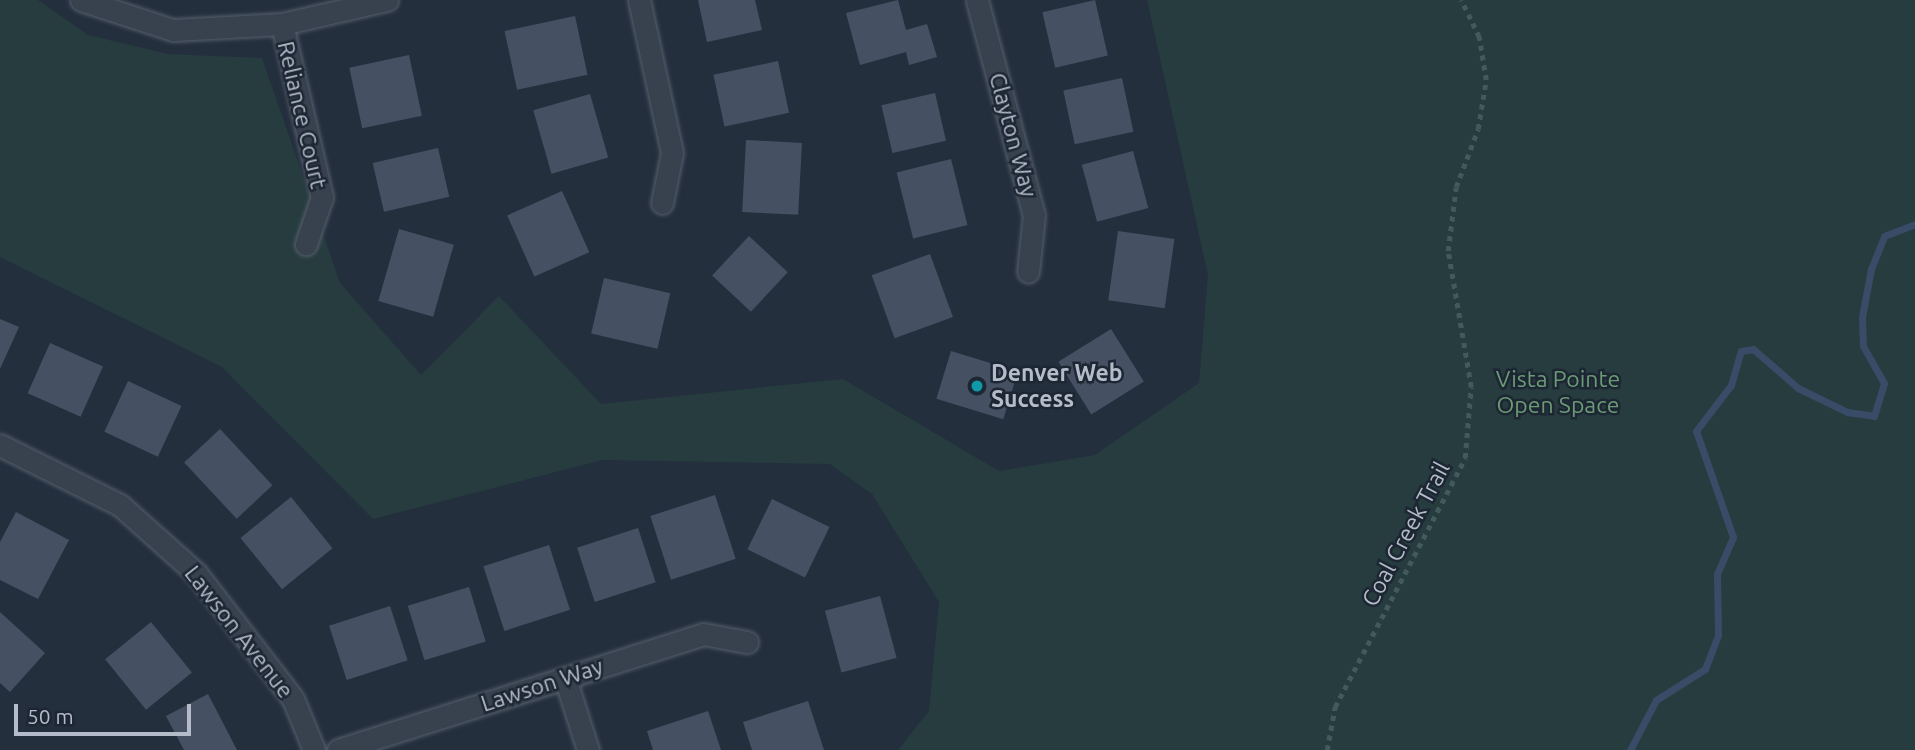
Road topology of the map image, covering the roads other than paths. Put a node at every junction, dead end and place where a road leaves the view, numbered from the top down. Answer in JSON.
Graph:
{"nodes":[{"id":1,"x":81,"y":0,"type":"edge"},
{"id":2,"x":387,"y":0,"type":"edge"},
{"id":3,"x":639,"y":0,"type":"edge"},
{"id":4,"x":977,"y":0,"type":"edge"},
{"id":5,"x":282,"y":24,"type":"junction"},
{"id":6,"x":662,"y":204,"type":"dead end"},
{"id":7,"x":306,"y":244,"type":"dead end"},
{"id":8,"x":1028,"y":272,"type":"dead end"},
{"id":9,"x":0,"y":445,"type":"edge"},
{"id":10,"x":747,"y":642,"type":"dead end"},
{"id":11,"x":565,"y":678,"type":"junction"},
{"id":12,"x":314,"y":750,"type":"edge"},
{"id":13,"x":338,"y":750,"type":"edge"},
{"id":14,"x":588,"y":750,"type":"edge"}],
"edges":[{"from":1,"to":5,"type":"street"},
{"from":2,"to":5,"type":"street"},
{"from":3,"to":6,"type":"street"},
{"from":4,"to":8,"type":"street","name":"Clayton Way"},
{"from":5,"to":7,"type":"street","name":"Reliance Court"},
{"from":9,"to":12,"type":"street","name":"Lawson Avenue"},
{"from":10,"to":11,"type":"street","name":"Lawson Way"},
{"from":11,"to":13,"type":"street","name":"Lawson Way"},
{"from":11,"to":14,"type":"street"}]}
